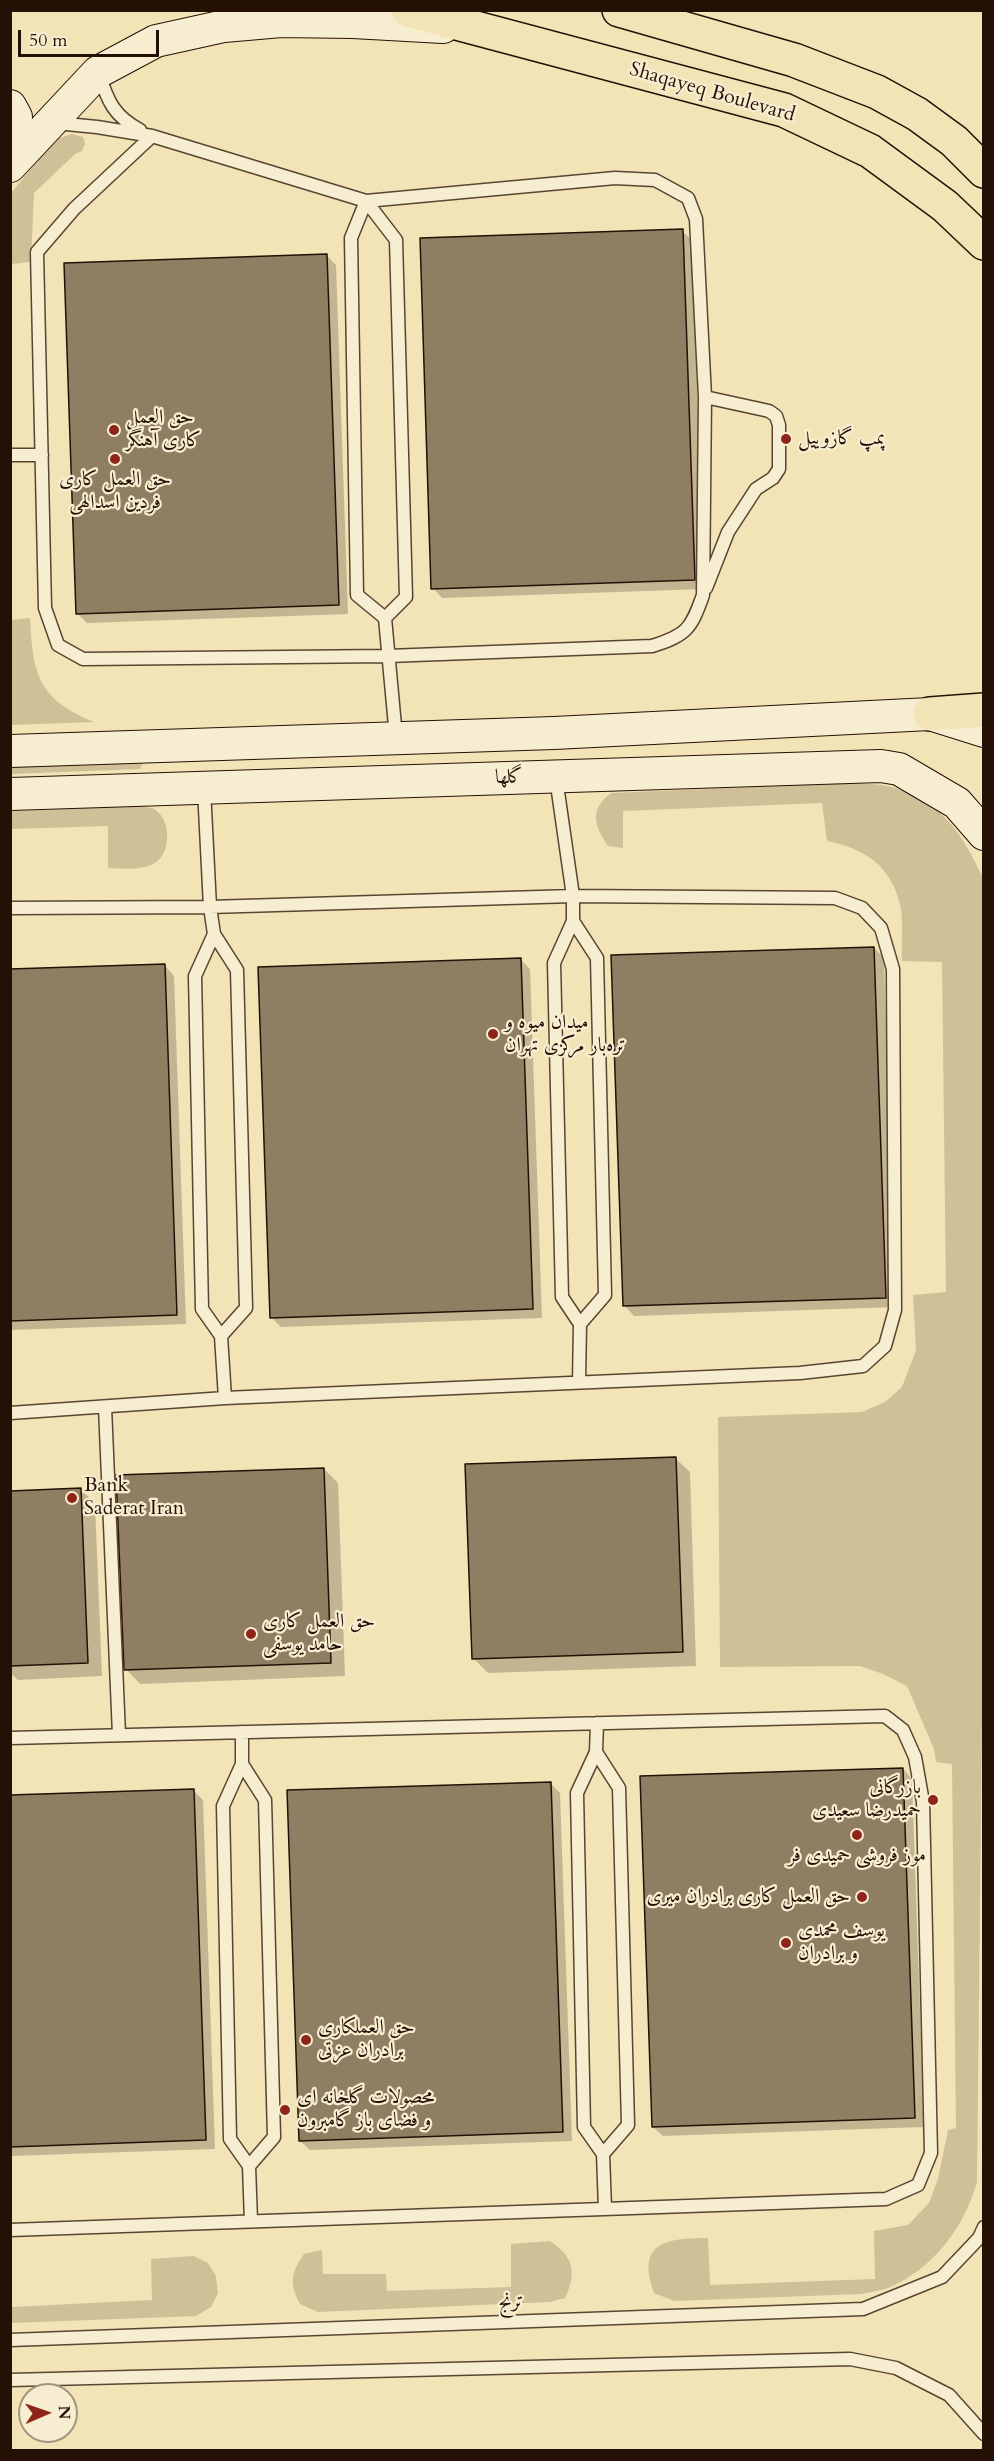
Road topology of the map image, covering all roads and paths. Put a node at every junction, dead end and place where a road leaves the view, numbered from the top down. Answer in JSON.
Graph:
{"nodes":[{"id":1,"x":408,"y":10,"type":"edge"},
{"id":2,"x":619,"y":10,"type":"edge"},
{"id":3,"x":485,"y":30,"type":"junction"},
{"id":4,"x":98,"y":72,"type":"junction"},
{"id":5,"x":10,"y":106,"type":"edge"},
{"id":6,"x":52,"y":123,"type":"junction"},
{"id":7,"x":152,"y":136,"type":"junction"},
{"id":8,"x":16,"y":156,"type":"edge"},
{"id":9,"x":984,"y":171,"type":"edge"},
{"id":10,"x":366,"y":201,"type":"junction"},
{"id":11,"x":984,"y":243,"type":"edge"},
{"id":12,"x":705,"y":397,"type":"junction"},
{"id":13,"x":10,"y":455,"type":"edge"},
{"id":14,"x":42,"y":455,"type":"junction"},
{"id":15,"x":703,"y":595,"type":"junction"},
{"id":16,"x":385,"y":618,"type":"junction"},
{"id":17,"x":388,"y":656,"type":"junction"},
{"id":18,"x":984,"y":710,"type":"edge"},
{"id":19,"x":930,"y":714,"type":"junction"},
{"id":20,"x":984,"y":731,"type":"edge"},
{"id":21,"x":554,"y":733,"type":"junction"},
{"id":22,"x":396,"y":738,"type":"junction"},
{"id":23,"x":204,"y":745,"type":"junction"},
{"id":24,"x":10,"y":751,"type":"edge"},
{"id":25,"x":555,"y":777,"type":"junction"},
{"id":26,"x":396,"y":782,"type":"junction"},
{"id":27,"x":204,"y":788,"type":"junction"},
{"id":28,"x":10,"y":794,"type":"edge"},
{"id":29,"x":984,"y":834,"type":"edge"},
{"id":30,"x":573,"y":896,"type":"junction"},
{"id":31,"x":210,"y":907,"type":"junction"},
{"id":32,"x":10,"y":908,"type":"edge"},
{"id":33,"x":573,"y":921,"type":"junction"},
{"id":34,"x":214,"y":934,"type":"junction"},
{"id":35,"x":580,"y":1324,"type":"junction"},
{"id":36,"x":221,"y":1336,"type":"junction"},
{"id":37,"x":579,"y":1382,"type":"junction"},
{"id":38,"x":225,"y":1398,"type":"junction"},
{"id":39,"x":105,"y":1407,"type":"junction"},
{"id":40,"x":10,"y":1413,"type":"edge"},
{"id":41,"x":597,"y":1723,"type":"junction"},
{"id":42,"x":242,"y":1732,"type":"junction"},
{"id":43,"x":119,"y":1735,"type":"junction"},
{"id":44,"x":10,"y":1738,"type":"edge"},
{"id":45,"x":596,"y":1752,"type":"junction"},
{"id":46,"x":242,"y":1764,"type":"junction"},
{"id":47,"x":603,"y":2154,"type":"junction"},
{"id":48,"x":249,"y":2166,"type":"junction"},
{"id":49,"x":605,"y":2209,"type":"junction"},
{"id":50,"x":251,"y":2221,"type":"junction"},
{"id":51,"x":984,"y":2227,"type":"edge"},
{"id":52,"x":10,"y":2230,"type":"edge"},
{"id":53,"x":10,"y":2340,"type":"edge"},
{"id":54,"x":10,"y":2380,"type":"edge"},
{"id":55,"x":984,"y":2434,"type":"edge"}],
"edges":[{"from":1,"to":3,"type":"main road","name":"Shaqayeq Boulevard"},
{"from":2,"to":9,"type":"main road"},
{"from":3,"to":4,"type":"street"},
{"from":3,"to":11,"type":"main road","name":"Shaqayeq Boulevard"},
{"from":4,"to":6,"type":"street"},
{"from":4,"to":7,"type":"lane"},
{"from":5,"to":8,"type":"street"},
{"from":6,"to":7,"type":"lane"},
{"from":6,"to":8,"type":"street"},
{"from":7,"to":10,"type":"lane"},
{"from":7,"to":14,"type":"lane"},
{"from":10,"to":12,"type":"lane"},
{"from":10,"to":16,"type":"lane"},
{"from":10,"to":16,"type":"lane"},
{"from":12,"to":15,"type":"lane"},
{"from":12,"to":15,"type":"lane"},
{"from":13,"to":14,"type":"lane"},
{"from":14,"to":17,"type":"lane"},
{"from":15,"to":17,"type":"lane"},
{"from":16,"to":17,"type":"lane"},
{"from":17,"to":22,"type":"lane"},
{"from":18,"to":19,"type":"main road"},
{"from":19,"to":20,"type":"street"},
{"from":19,"to":21,"type":"street"},
{"from":21,"to":22,"type":"street"},
{"from":21,"to":25,"type":"street"},
{"from":22,"to":23,"type":"street"},
{"from":22,"to":26,"type":"street"},
{"from":23,"to":24,"type":"street"},
{"from":23,"to":27,"type":"street"},
{"from":25,"to":26,"type":"street","name":"گلها"},
{"from":25,"to":29,"type":"street","name":"گلها"},
{"from":25,"to":30,"type":"lane"},
{"from":26,"to":27,"type":"street","name":"گلها"},
{"from":27,"to":28,"type":"street","name":"گلها"},
{"from":27,"to":31,"type":"lane"},
{"from":30,"to":31,"type":"lane"},
{"from":30,"to":33,"type":"lane"},
{"from":30,"to":37,"type":"lane"},
{"from":31,"to":32,"type":"lane"},
{"from":31,"to":34,"type":"lane"},
{"from":33,"to":35,"type":"lane"},
{"from":33,"to":35,"type":"lane"},
{"from":34,"to":36,"type":"lane"},
{"from":34,"to":36,"type":"lane"},
{"from":35,"to":37,"type":"lane"},
{"from":36,"to":38,"type":"lane"},
{"from":37,"to":38,"type":"lane"},
{"from":38,"to":39,"type":"lane"},
{"from":39,"to":40,"type":"lane"},
{"from":39,"to":43,"type":"lane"},
{"from":41,"to":42,"type":"lane"},
{"from":41,"to":45,"type":"lane"},
{"from":41,"to":49,"type":"lane"},
{"from":42,"to":43,"type":"lane"},
{"from":42,"to":46,"type":"lane"},
{"from":43,"to":44,"type":"lane"},
{"from":45,"to":47,"type":"lane"},
{"from":45,"to":47,"type":"lane"},
{"from":46,"to":48,"type":"lane"},
{"from":46,"to":48,"type":"lane"},
{"from":47,"to":49,"type":"lane"},
{"from":48,"to":50,"type":"lane"},
{"from":49,"to":50,"type":"lane"},
{"from":50,"to":52,"type":"lane"},
{"from":51,"to":53,"type":"lane","name":"ترنج"},
{"from":54,"to":55,"type":"lane"}]}
